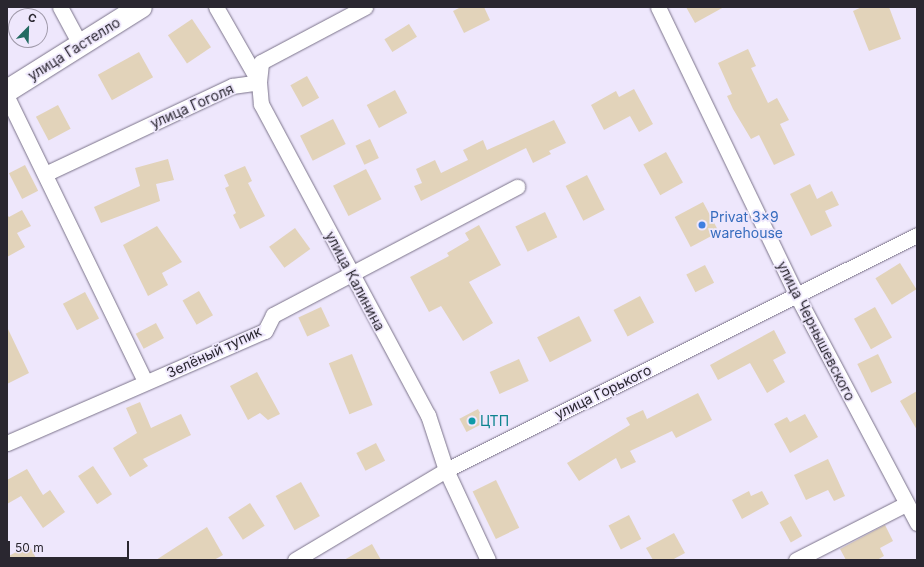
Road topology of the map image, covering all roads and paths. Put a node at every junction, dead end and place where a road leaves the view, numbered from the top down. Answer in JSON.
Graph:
{"nodes":[{"id":1,"x":60,"y":7,"type":"edge"},
{"id":2,"x":141,"y":7,"type":"edge"},
{"id":3,"x":216,"y":7,"type":"edge"},
{"id":4,"x":365,"y":7,"type":"edge"},
{"id":5,"x":658,"y":7,"type":"edge"},
{"id":6,"x":81,"y":46,"type":"junction"},
{"id":7,"x":259,"y":82,"type":"junction"},
{"id":8,"x":7,"y":91,"type":"edge"},
{"id":9,"x":7,"y":97,"type":"edge"},
{"id":10,"x":45,"y":174,"type":"junction"},
{"id":11,"x":517,"y":187,"type":"dead end"},
{"id":12,"x":917,"y":235,"type":"edge"},
{"id":13,"x":353,"y":274,"type":"junction"},
{"id":14,"x":797,"y":296,"type":"junction"},
{"id":15,"x":145,"y":381,"type":"junction"},
{"id":16,"x":7,"y":443,"type":"edge"},
{"id":17,"x":446,"y":470,"type":"junction"},
{"id":18,"x":906,"y":504,"type":"junction"},
{"id":19,"x":917,"y":523,"type":"edge"},
{"id":20,"x":295,"y":560,"type":"edge"},
{"id":21,"x":488,"y":560,"type":"edge"},
{"id":22,"x":796,"y":560,"type":"edge"}],
"edges":[{"from":1,"to":6,"type":"street"},
{"from":2,"to":6,"type":"main road","name":"улица Гастелло"},
{"from":3,"to":7,"type":"street","name":"улица Калинина"},
{"from":4,"to":7,"type":"street"},
{"from":5,"to":14,"type":"street","name":"улица Чернышевского"},
{"from":6,"to":8,"type":"main road","name":"улица Гастелло"},
{"from":7,"to":10,"type":"street","name":"улица Гоголя"},
{"from":7,"to":13,"type":"street","name":"улица Калинина"},
{"from":9,"to":10,"type":"street"},
{"from":10,"to":15,"type":"street"},
{"from":11,"to":13,"type":"street","name":"Зелёный тупик"},
{"from":12,"to":14,"type":"street","name":"улица Горького"},
{"from":13,"to":15,"type":"street","name":"Зелёный тупик"},
{"from":13,"to":17,"type":"street","name":"улица Калинина"},
{"from":14,"to":17,"type":"street","name":"улица Горького"},
{"from":14,"to":18,"type":"street","name":"улица Чернышевского"},
{"from":15,"to":16,"type":"street","name":"Зелёный тупик"},
{"from":17,"to":20,"type":"street","name":"улица Горького"},
{"from":17,"to":21,"type":"street","name":"улица Калинина"},
{"from":18,"to":19,"type":"street","name":"улица Чернышевского"},
{"from":18,"to":22,"type":"street"}]}
